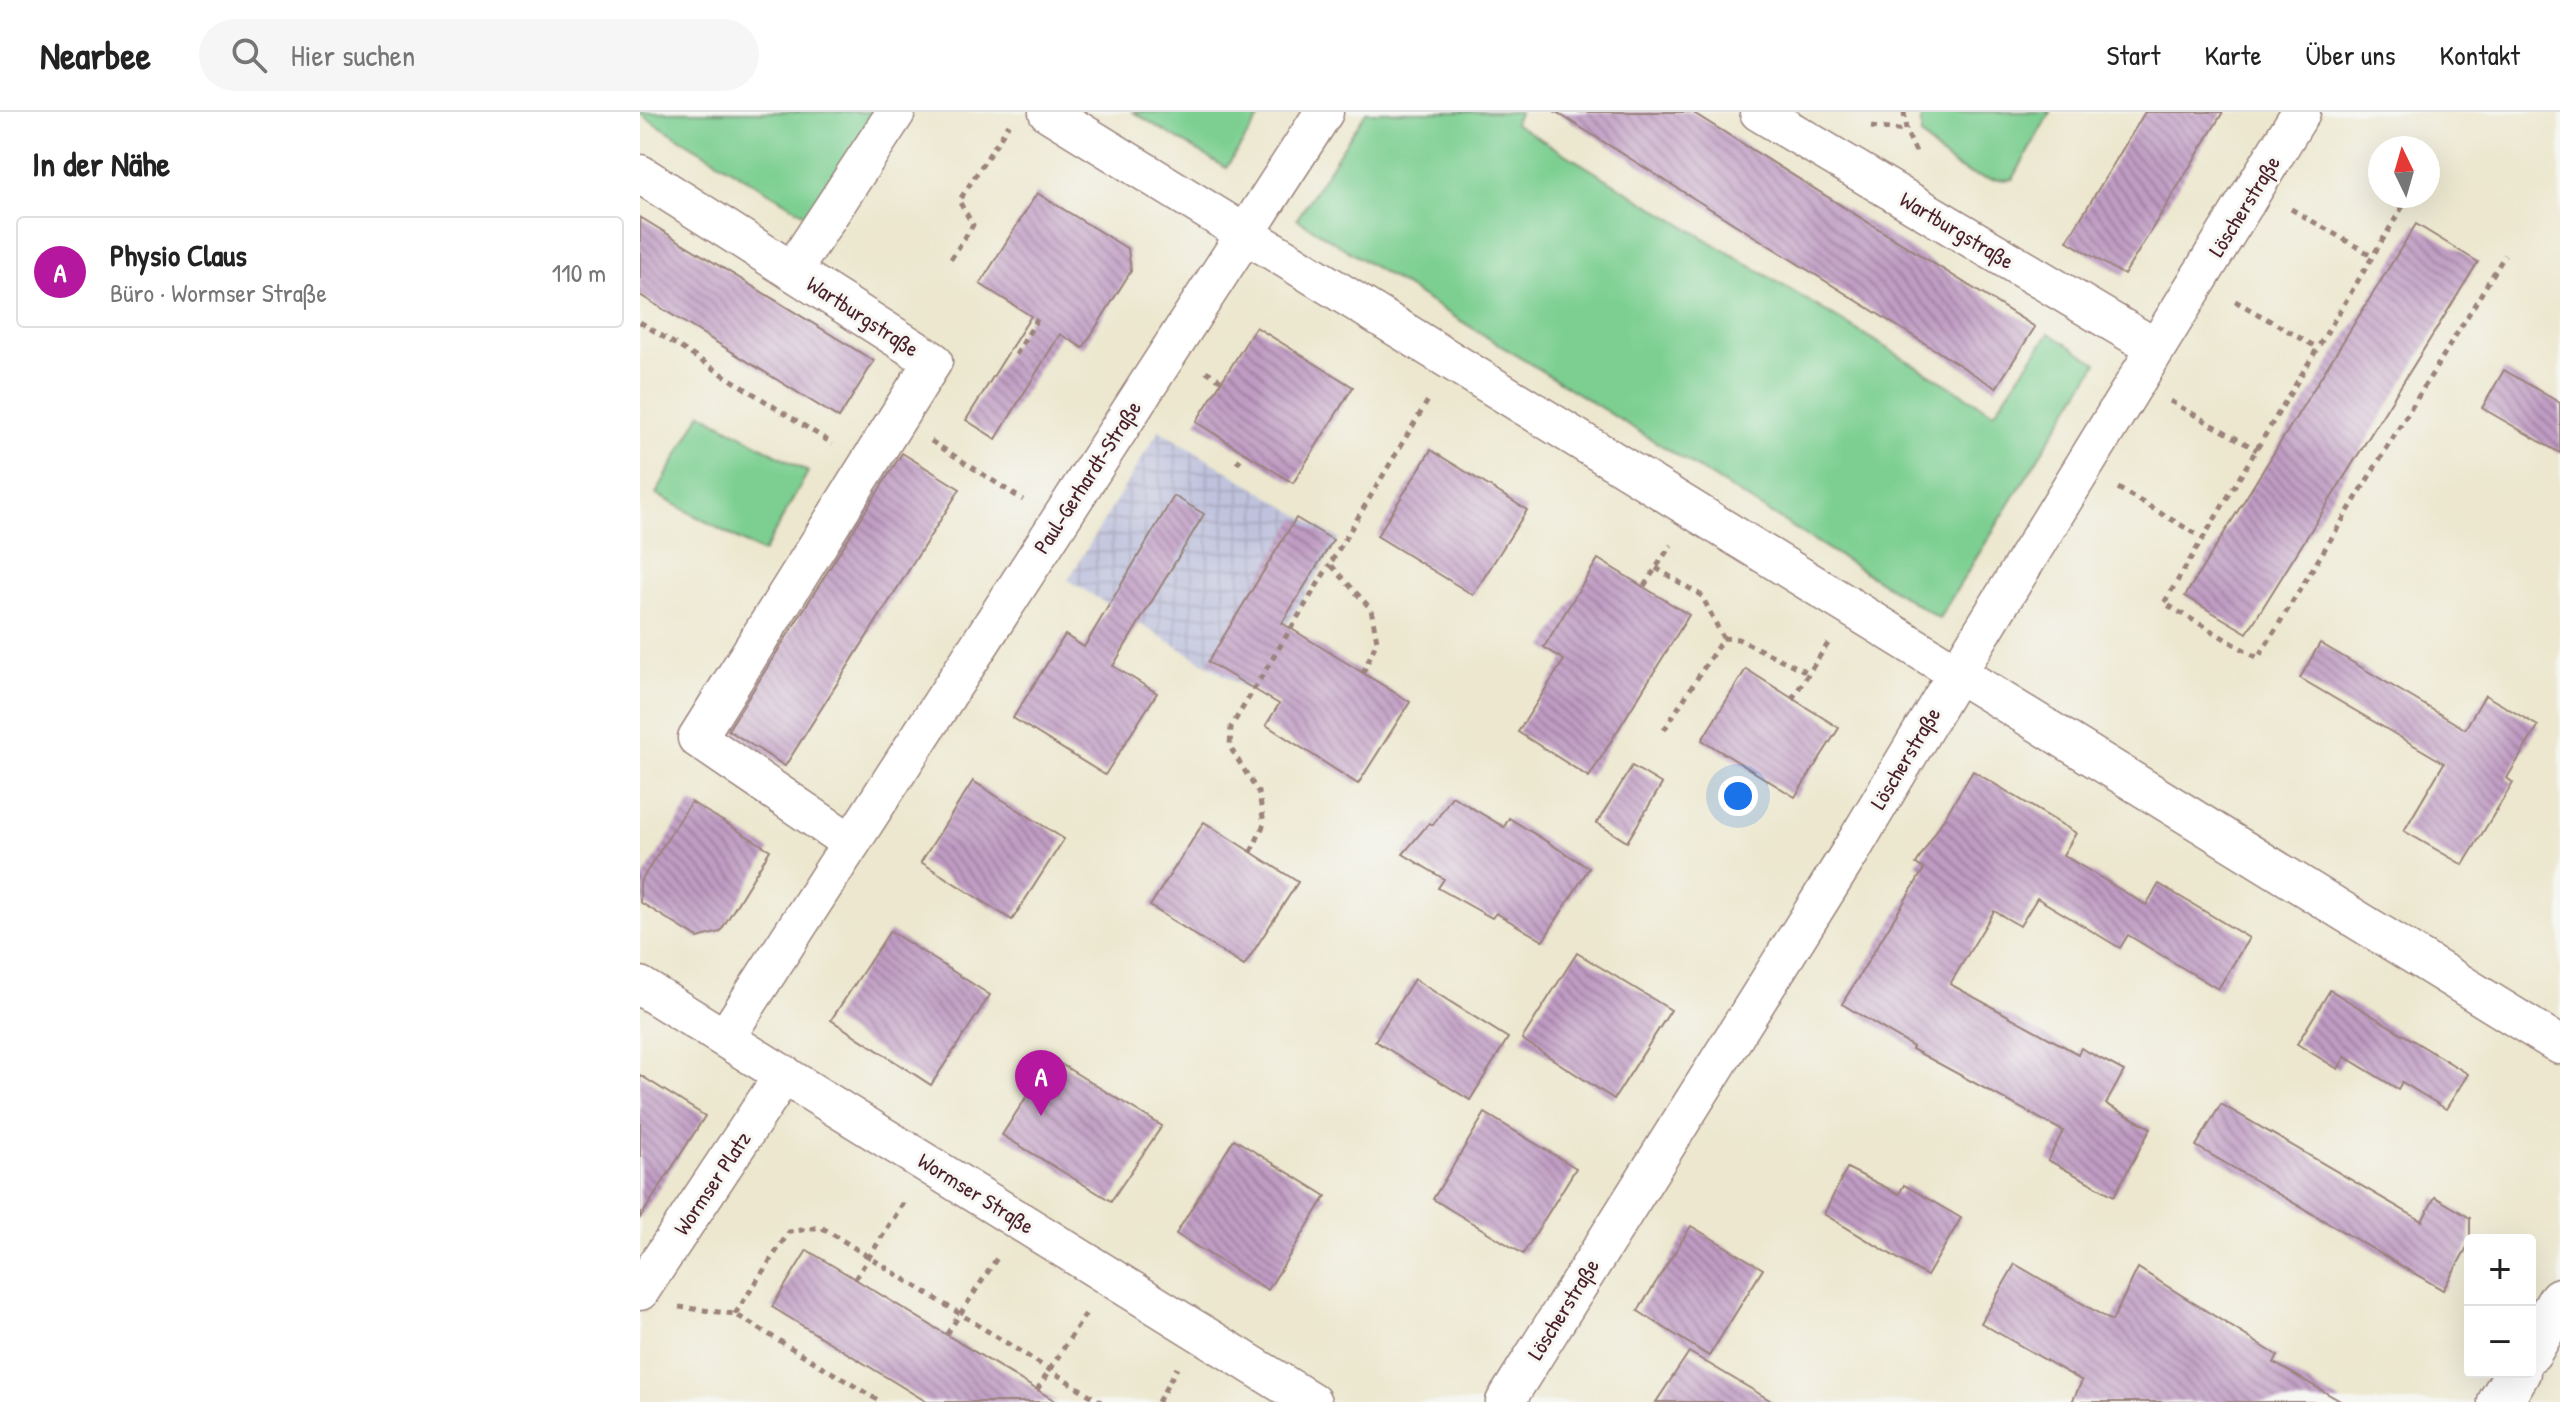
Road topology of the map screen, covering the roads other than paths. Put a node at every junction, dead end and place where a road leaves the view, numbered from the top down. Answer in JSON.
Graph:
{"nodes":[{"id":1,"x":896,"y":112,"type":"edge"},
{"id":2,"x":1048,"y":112,"type":"edge"},
{"id":3,"x":1324,"y":112,"type":"edge"},
{"id":4,"x":1759,"y":112,"type":"edge"},
{"id":5,"x":2301,"y":112,"type":"edge"},
{"id":6,"x":640,"y":174,"type":"edge"},
{"id":7,"x":1245,"y":234,"type":"junction"},
{"id":8,"x":792,"y":271,"type":"junction"},
{"id":9,"x":2156,"y":348,"type":"junction"},
{"id":10,"x":1957,"y":673,"type":"junction"},
{"id":11,"x":851,"y":843,"type":"junction"},
{"id":12,"x":640,"y":986,"type":"edge"},
{"id":13,"x":725,"y":1038,"type":"junction"},
{"id":14,"x":2560,"y":1045,"type":"edge"},
{"id":15,"x":784,"y":1074,"type":"junction"},
{"id":16,"x":656,"y":1299,"type":"edge"},
{"id":17,"x":2560,"y":1300,"type":"edge"},
{"id":18,"x":2536,"y":1341,"type":"edge"},
{"id":19,"x":2514,"y":1378,"type":"edge"},
{"id":20,"x":1312,"y":1402,"type":"edge"},
{"id":21,"x":1505,"y":1402,"type":"edge"},
{"id":22,"x":2500,"y":1402,"type":"edge"}],
"edges":[{"from":1,"to":8,"type":"street","name":"Wartburgstraße"},
{"from":2,"to":7,"type":"street"},
{"from":3,"to":7,"type":"street","name":"Paul-Gerhardt-Straße"},
{"from":4,"to":9,"type":"street","name":"Wartburgstraße"},
{"from":5,"to":9,"type":"street","name":"Löscherstraße"},
{"from":6,"to":8,"type":"street","name":"Wartburgstraße"},
{"from":7,"to":10,"type":"street"},
{"from":7,"to":11,"type":"street","name":"Paul-Gerhardt-Straße"},
{"from":8,"to":11,"type":"street","name":"Wartburgstraße"},
{"from":9,"to":10,"type":"street","name":"Löscherstraße"},
{"from":10,"to":14,"type":"street"},
{"from":10,"to":21,"type":"street","name":"Löscherstraße"},
{"from":11,"to":13,"type":"street","name":"Paul-Gerhardt-Straße"},
{"from":12,"to":13,"type":"street","name":"Wormser Straße"},
{"from":13,"to":15,"type":"street","name":"Wormser Straße"},
{"from":15,"to":16,"type":"street","name":"Wormser Platz"},
{"from":15,"to":20,"type":"street","name":"Wormser Straße"},
{"from":17,"to":18,"type":"street"},
{"from":19,"to":22,"type":"street"}]}
